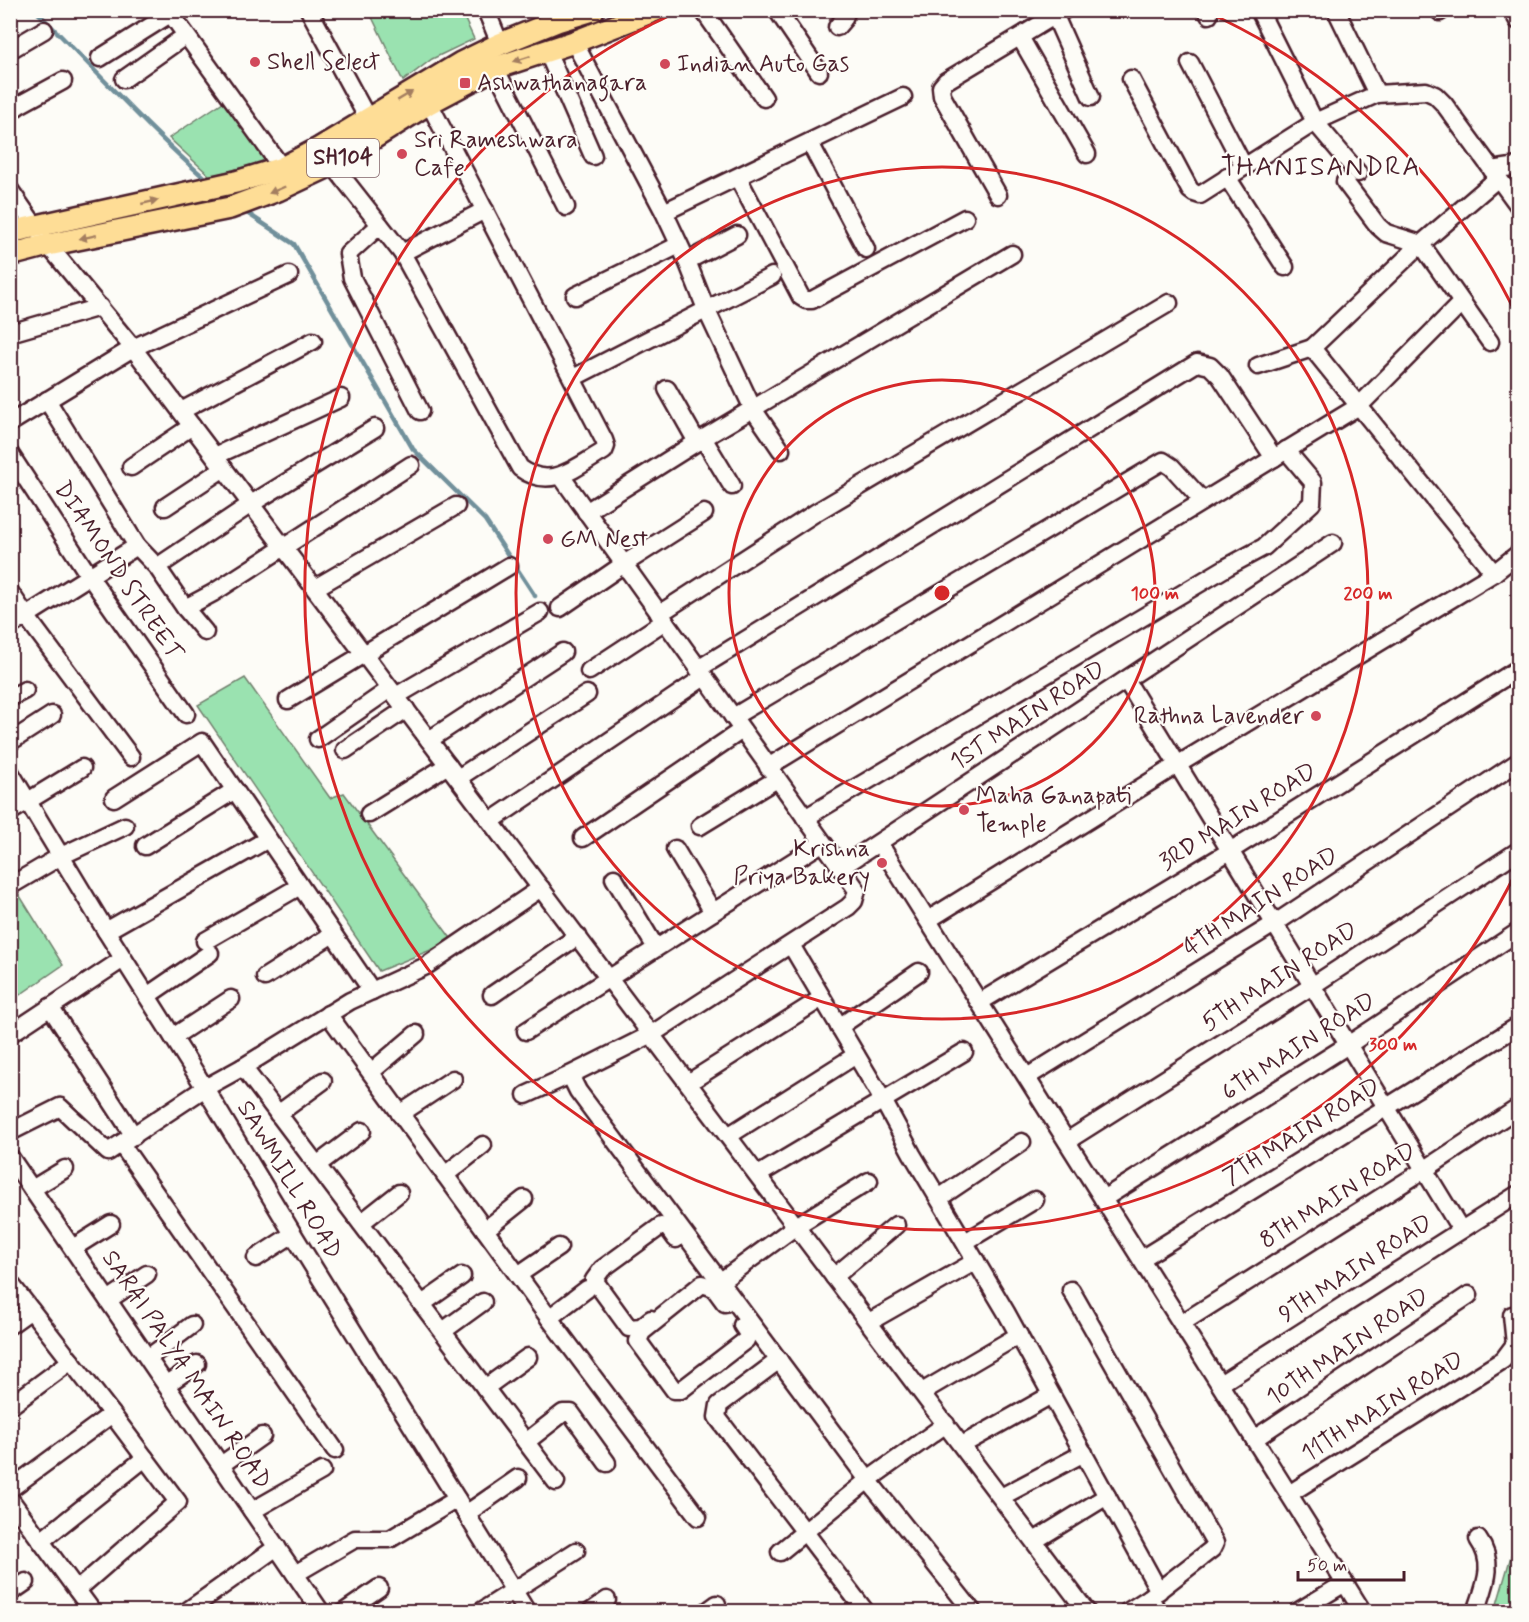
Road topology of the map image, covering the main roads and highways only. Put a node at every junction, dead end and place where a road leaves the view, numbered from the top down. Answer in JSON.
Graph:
{"nodes":[{"id":1,"x":593,"y":10,"type":"edge"},
{"id":2,"x":656,"y":10,"type":"edge"},
{"id":3,"x":554,"y":16,"type":"edge"},
{"id":4,"x":326,"y":157,"type":"junction"},
{"id":5,"x":10,"y":232,"type":"edge"},
{"id":6,"x":10,"y":255,"type":"edge"}],
"edges":[{"from":1,"to":3,"type":"main road","number":"SH104"},
{"from":2,"to":4,"type":"main road","number":"SH104","one_way":true},
{"from":4,"to":3,"type":"main road","number":"SH104","one_way":true},
{"from":5,"to":4,"type":"main road","number":"SH104","one_way":true},
{"from":4,"to":6,"type":"main road","number":"SH104","one_way":true}]}
